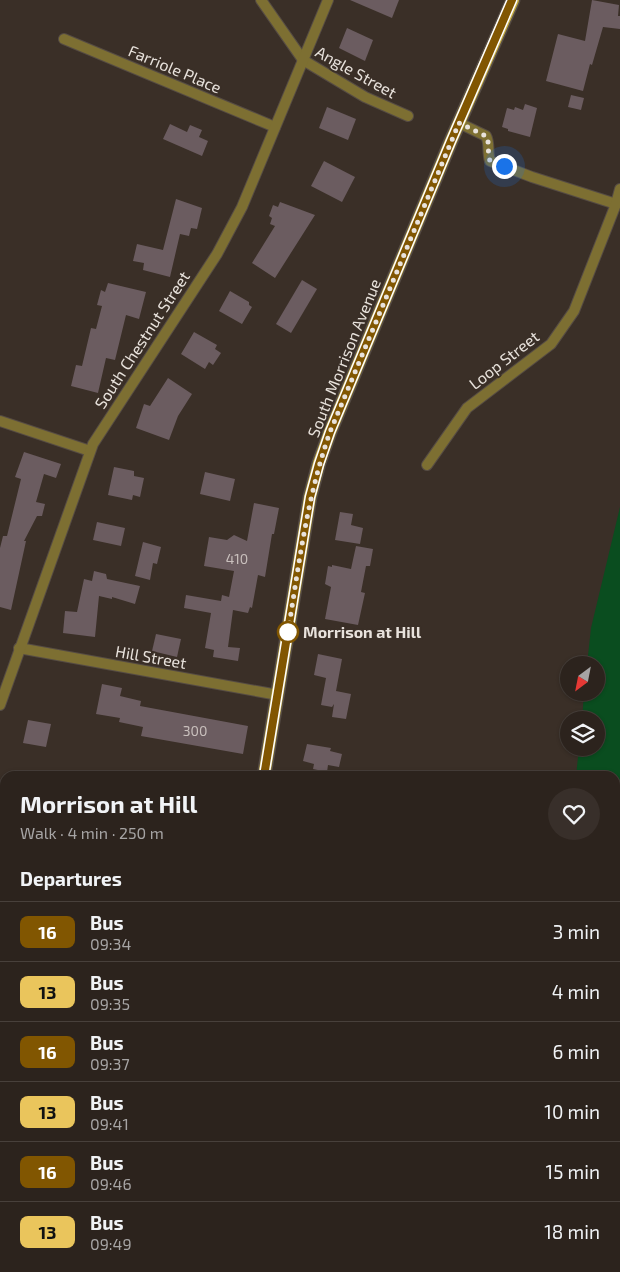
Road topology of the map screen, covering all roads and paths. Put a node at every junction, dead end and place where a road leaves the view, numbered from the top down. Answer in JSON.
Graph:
{"nodes":[{"id":1,"x":261,"y":0,"type":"edge"},
{"id":2,"x":328,"y":0,"type":"edge"},
{"id":3,"x":512,"y":0,"type":"edge"},
{"id":4,"x":64,"y":39,"type":"dead end"},
{"id":5,"x":302,"y":60,"type":"junction"},
{"id":6,"x":408,"y":116,"type":"dead end"},
{"id":7,"x":459,"y":123,"type":"junction"},
{"id":8,"x":275,"y":127,"type":"junction"},
{"id":9,"x":620,"y":189,"type":"edge"},
{"id":10,"x":616,"y":204,"type":"junction"},
{"id":11,"x":0,"y":421,"type":"edge"},
{"id":12,"x":90,"y":451,"type":"junction"},
{"id":13,"x":427,"y":465,"type":"dead end"},
{"id":14,"x":19,"y":648,"type":"junction"},
{"id":15,"x":278,"y":695,"type":"junction"},
{"id":16,"x":0,"y":704,"type":"edge"},
{"id":17,"x":265,"y":771,"type":"edge"}],
"edges":[{"from":1,"to":5,"type":"street","name":"Angle Street"},
{"from":2,"to":5,"type":"street","name":"South Chestnut Street"},
{"from":3,"to":7,"type":"main road","name":"South Morrison Avenue"},
{"from":4,"to":8,"type":"street","name":"Farriole Place"},
{"from":5,"to":6,"type":"street","name":"Angle Street"},
{"from":5,"to":8,"type":"street","name":"South Chestnut Street"},
{"from":7,"to":10,"type":"street"},
{"from":7,"to":15,"type":"main road","name":"South Morrison Avenue"},
{"from":8,"to":12,"type":"street","name":"South Chestnut Street"},
{"from":9,"to":10,"type":"street","name":"Loop Street"},
{"from":10,"to":13,"type":"street","name":"Loop Street"},
{"from":11,"to":12,"type":"street"},
{"from":12,"to":14,"type":"street","name":"South Chestnut Street"},
{"from":14,"to":15,"type":"street","name":"Hill Street"},
{"from":14,"to":16,"type":"street","name":"South Chestnut Street"},
{"from":15,"to":17,"type":"main road","name":"South Morrison Avenue"}]}
